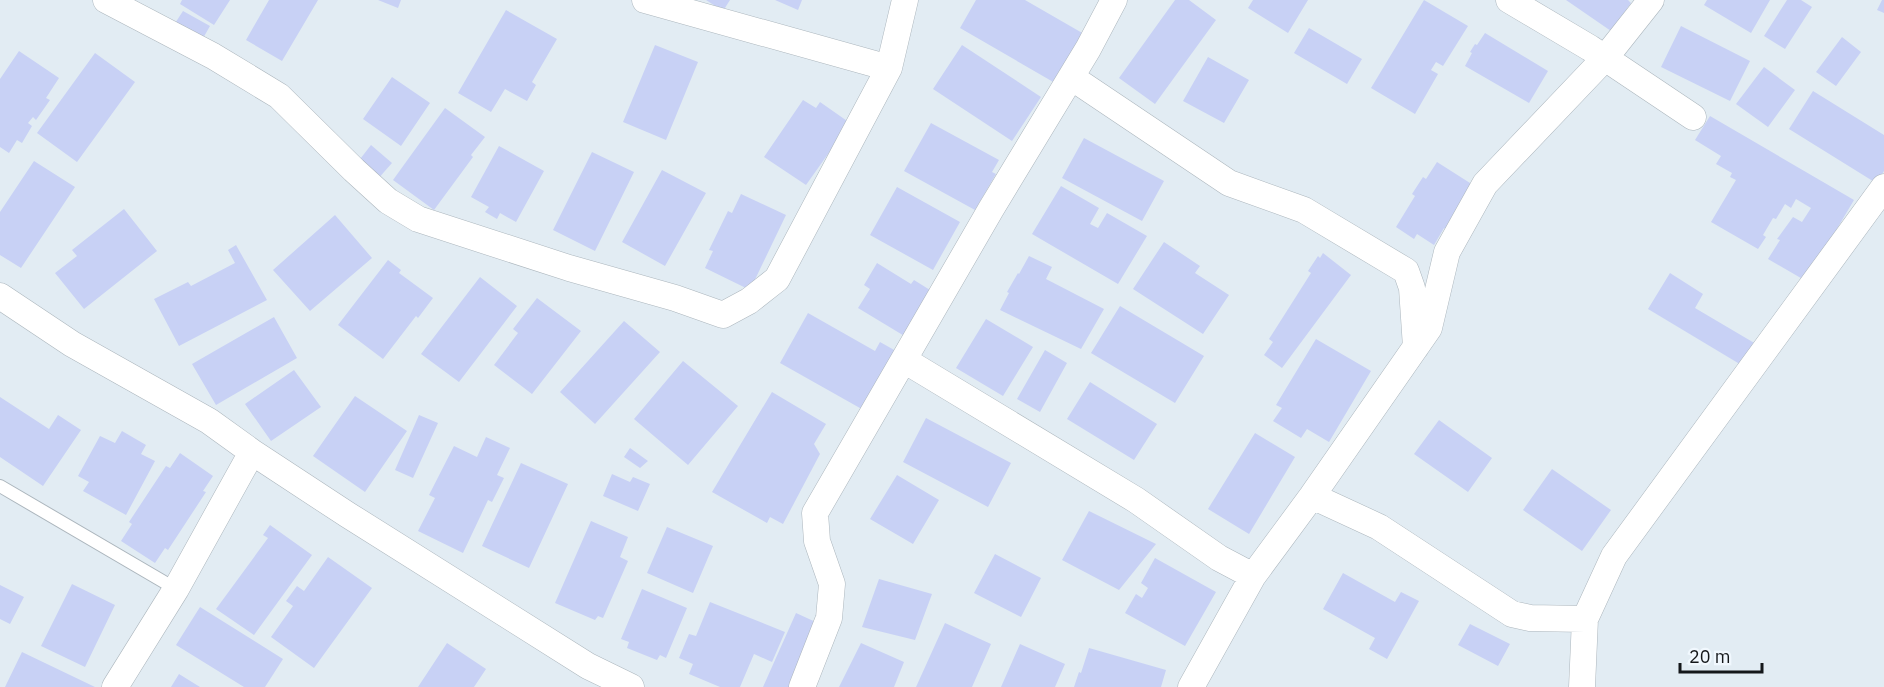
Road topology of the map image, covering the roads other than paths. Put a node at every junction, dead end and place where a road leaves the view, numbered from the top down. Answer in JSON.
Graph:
{"nodes":[{"id":1,"x":106,"y":0,"type":"edge"},
{"id":2,"x":645,"y":0,"type":"edge"},
{"id":3,"x":904,"y":0,"type":"edge"},
{"id":4,"x":1114,"y":0,"type":"edge"},
{"id":5,"x":1509,"y":0,"type":"edge"},
{"id":6,"x":1651,"y":0,"type":"edge"},
{"id":7,"x":1605,"y":58,"type":"junction"},
{"id":8,"x":889,"y":68,"type":"junction"},
{"id":9,"x":1071,"y":77,"type":"junction"},
{"id":10,"x":1693,"y":117,"type":"dead end"},
{"id":11,"x":1884,"y":187,"type":"edge"},
{"id":12,"x":0,"y":296,"type":"edge"},
{"id":13,"x":1416,"y":347,"type":"junction"},
{"id":14,"x":904,"y":360,"type":"junction"},
{"id":15,"x":252,"y":452,"type":"junction"},
{"id":16,"x":0,"y":486,"type":"edge"},
{"id":17,"x":1312,"y":496,"type":"junction"},
{"id":18,"x":1253,"y":576,"type":"junction"},
{"id":19,"x":176,"y":589,"type":"junction"},
{"id":20,"x":1585,"y":619,"type":"junction"},
{"id":21,"x":115,"y":687,"type":"edge"},
{"id":22,"x":631,"y":687,"type":"edge"},
{"id":23,"x":802,"y":687,"type":"edge"},
{"id":24,"x":1191,"y":687,"type":"edge"},
{"id":25,"x":1582,"y":687,"type":"edge"}],
"edges":[{"from":1,"to":8,"type":"street"},
{"from":2,"to":8,"type":"street"},
{"from":3,"to":8,"type":"street"},
{"from":4,"to":9,"type":"street"},
{"from":5,"to":7,"type":"street"},
{"from":6,"to":7,"type":"street"},
{"from":7,"to":10,"type":"street"},
{"from":7,"to":13,"type":"street"},
{"from":9,"to":13,"type":"street"},
{"from":9,"to":14,"type":"street"},
{"from":11,"to":20,"type":"street"},
{"from":12,"to":15,"type":"street"},
{"from":13,"to":17,"type":"street"},
{"from":14,"to":18,"type":"street"},
{"from":14,"to":23,"type":"street"},
{"from":15,"to":19,"type":"street"},
{"from":15,"to":22,"type":"street"},
{"from":16,"to":19,"type":"lane"},
{"from":17,"to":18,"type":"street"},
{"from":17,"to":20,"type":"street"},
{"from":18,"to":24,"type":"street"},
{"from":19,"to":21,"type":"street"},
{"from":20,"to":25,"type":"street"}]}
